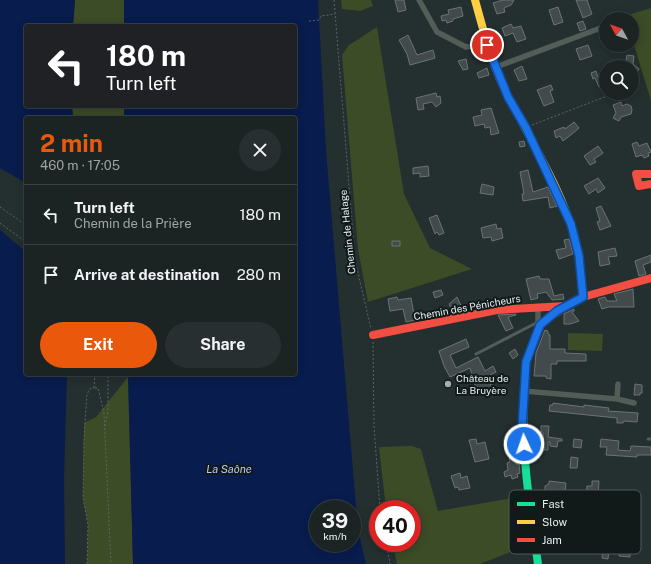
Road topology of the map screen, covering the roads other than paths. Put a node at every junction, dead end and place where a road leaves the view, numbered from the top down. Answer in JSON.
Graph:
{"nodes":[{"id":1,"x":419,"y":0,"type":"edge"},
{"id":2,"x":475,"y":0,"type":"edge"},
{"id":3,"x":599,"y":29,"type":"edge"},
{"id":4,"x":487,"y":45,"type":"junction"},
{"id":5,"x":496,"y":67,"type":"junction"},
{"id":6,"x":651,"y":174,"type":"edge"},
{"id":7,"x":651,"y":184,"type":"edge"},
{"id":8,"x":651,"y":278,"type":"edge"},
{"id":9,"x":583,"y":297,"type":"junction"},
{"id":10,"x":565,"y":306,"type":"junction"},
{"id":11,"x":538,"y":307,"type":"junction"},
{"id":12,"x":539,"y":323,"type":"junction"},
{"id":13,"x":373,"y":336,"type":"road end"},
{"id":14,"x":476,"y":354,"type":"dead end"},
{"id":15,"x":618,"y":384,"type":"dead end"},
{"id":16,"x":524,"y":391,"type":"junction"},
{"id":17,"x":617,"y":399,"type":"junction"},
{"id":18,"x":634,"y":403,"type":"dead end"},
{"id":19,"x":527,"y":490,"type":"edge"},
{"id":20,"x":537,"y":554,"type":"edge"},
{"id":21,"x":538,"y":564,"type":"edge"}],
"edges":[{"from":1,"to":4,"type":"street"},
{"from":2,"to":4,"type":"street"},
{"from":3,"to":5,"type":"street"},
{"from":4,"to":5,"type":"street"},
{"from":5,"to":9,"type":"street"},
{"from":6,"to":7,"type":"street"},
{"from":8,"to":9,"type":"street"},
{"from":9,"to":10,"type":"street"},
{"from":10,"to":11,"type":"street","name":"Chemin des Pénicheurs"},
{"from":10,"to":12,"type":"street"},
{"from":11,"to":12,"type":"street"},
{"from":11,"to":13,"type":"street","name":"Chemin des Pénicheurs"},
{"from":12,"to":14,"type":"lane"},
{"from":12,"to":16,"type":"street"},
{"from":15,"to":17,"type":"street"},
{"from":16,"to":17,"type":"street"},
{"from":16,"to":19,"type":"street"},
{"from":17,"to":18,"type":"street"},
{"from":20,"to":21,"type":"street"}]}
